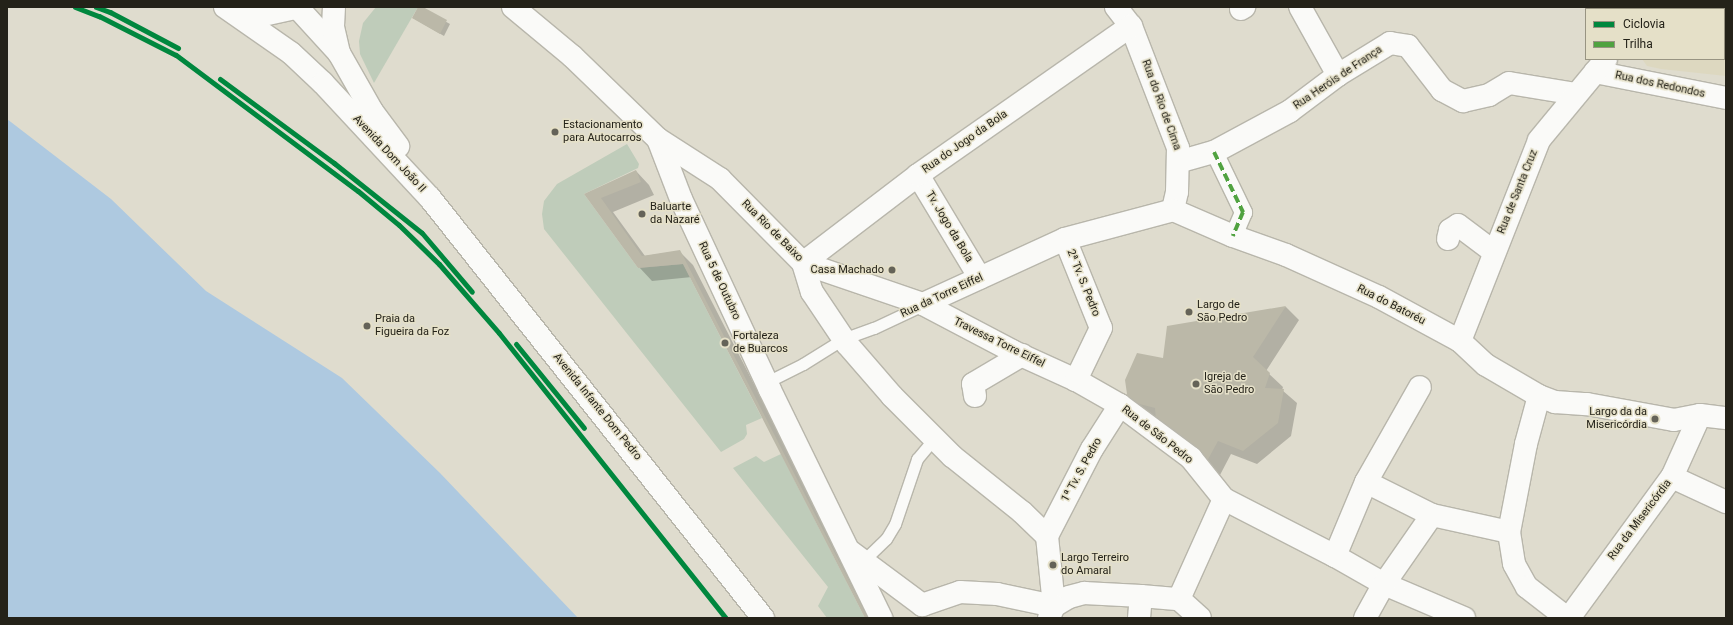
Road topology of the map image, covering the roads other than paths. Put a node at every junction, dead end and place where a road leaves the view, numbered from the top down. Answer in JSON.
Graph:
{"nodes":[{"id":1,"x":225,"y":7,"type":"edge"},
{"id":2,"x":298,"y":7,"type":"edge"},
{"id":3,"x":334,"y":7,"type":"edge"},
{"id":4,"x":513,"y":7,"type":"edge"},
{"id":5,"x":1116,"y":7,"type":"edge"},
{"id":6,"x":1300,"y":7,"type":"edge"},
{"id":7,"x":245,"y":19,"type":"junction"},
{"id":8,"x":1131,"y":26,"type":"junction"},
{"id":9,"x":339,"y":53,"type":"junction"},
{"id":10,"x":1600,"y":66,"type":"edge"},
{"id":11,"x":1338,"y":75,"type":"junction"},
{"id":12,"x":1576,"y":94,"type":"junction"},
{"id":13,"x":1726,"y":98,"type":"edge"},
{"id":14,"x":658,"y":139,"type":"junction"},
{"id":15,"x":1214,"y":152,"type":"junction"},
{"id":16,"x":1178,"y":162,"type":"junction"},
{"id":17,"x":918,"y":175,"type":"junction"},
{"id":18,"x":430,"y":198,"type":"junction"},
{"id":19,"x":1173,"y":210,"type":"junction"},
{"id":20,"x":1232,"y":236,"type":"junction"},
{"id":21,"x":1065,"y":239,"type":"junction"},
{"id":22,"x":1448,"y":240,"type":"dead end"},
{"id":23,"x":1494,"y":252,"type":"junction"},
{"id":24,"x":803,"y":263,"type":"junction"},
{"id":25,"x":980,"y":278,"type":"junction"},
{"id":26,"x":923,"y":304,"type":"junction"},
{"id":27,"x":843,"y":339,"type":"junction"},
{"id":28,"x":1460,"y":341,"type":"junction"},
{"id":29,"x":1022,"y":356,"type":"junction"},
{"id":30,"x":1076,"y":380,"type":"junction"},
{"id":31,"x":767,"y":382,"type":"junction"},
{"id":32,"x":1420,"y":387,"type":"dead end"},
{"id":33,"x":975,"y":396,"type":"dead end"},
{"id":34,"x":1539,"y":396,"type":"junction"},
{"id":35,"x":1120,"y":405,"type":"junction"},
{"id":36,"x":1700,"y":415,"type":"junction"},
{"id":37,"x":1726,"y":418,"type":"edge"},
{"id":38,"x":934,"y":439,"type":"junction"},
{"id":39,"x":1672,"y":477,"type":"junction"},
{"id":40,"x":1366,"y":482,"type":"junction"},
{"id":41,"x":1224,"y":499,"type":"junction"},
{"id":42,"x":1726,"y":502,"type":"edge"},
{"id":43,"x":1432,"y":515,"type":"junction"},
{"id":44,"x":1509,"y":532,"type":"junction"},
{"id":45,"x":1047,"y":536,"type":"junction"},
{"id":46,"x":855,"y":556,"type":"junction"},
{"id":47,"x":1335,"y":556,"type":"junction"},
{"id":48,"x":1384,"y":584,"type":"junction"},
{"id":49,"x":1141,"y":596,"type":"junction"},
{"id":50,"x":1179,"y":599,"type":"junction"},
{"id":51,"x":922,"y":605,"type":"junction"},
{"id":52,"x":1052,"y":612,"type":"edge"},
{"id":53,"x":763,"y":618,"type":"edge"},
{"id":54,"x":882,"y":618,"type":"edge"},
{"id":55,"x":939,"y":618,"type":"edge"},
{"id":56,"x":1139,"y":618,"type":"edge"},
{"id":57,"x":1200,"y":618,"type":"edge"},
{"id":58,"x":1365,"y":618,"type":"edge"},
{"id":59,"x":1464,"y":618,"type":"edge"},
{"id":60,"x":1568,"y":618,"type":"edge"}],
"edges":[{"from":1,"to":7,"type":"street","name":"Avenida Dom João II"},
{"from":2,"to":7,"type":"street"},
{"from":2,"to":9,"type":"street","name":"Avenida Dom João II"},
{"from":3,"to":9,"type":"street"},
{"from":4,"to":14,"type":"street","name":"Rua 5 de Outubro"},
{"from":5,"to":8,"type":"street","name":"Rua do Rio de Cima"},
{"from":6,"to":11,"type":"street"},
{"from":7,"to":18,"type":"street","name":"Avenida Dom João II"},
{"from":8,"to":16,"type":"street","name":"Rua do Rio de Cima"},
{"from":8,"to":17,"type":"street","name":"Rua do Jogo da Bola"},
{"from":9,"to":18,"type":"street","name":"Avenida Dom João II"},
{"from":10,"to":12,"type":"street","name":"Rua de Santa Cruz"},
{"from":10,"to":13,"type":"street","name":"Rua dos Redondos"},
{"from":11,"to":12,"type":"street","name":"Rua Heróis de França"},
{"from":11,"to":15,"type":"street","name":"Rua Heróis de França"},
{"from":12,"to":23,"type":"street","name":"Rua de Santa Cruz"},
{"from":14,"to":24,"type":"street","name":"Rua Rio de Baixo"},
{"from":14,"to":31,"type":"street","name":"Rua 5 de Outubro"},
{"from":15,"to":16,"type":"street","name":"Rua Heróis de França"},
{"from":15,"to":20,"type":"street"},
{"from":16,"to":19,"type":"street","name":"Rua do Rio de Cima"},
{"from":17,"to":24,"type":"street","name":"Rua do Jogo da Bola"},
{"from":17,"to":25,"type":"street","name":"Tv. Jogo da Bola"},
{"from":18,"to":53,"type":"street","name":"Avenida Infante Dom Pedro"},
{"from":19,"to":20,"type":"street","name":"Rua do Batoréu"},
{"from":19,"to":21,"type":"street","name":"Rua da Torre Eiffel"},
{"from":20,"to":28,"type":"street","name":"Rua do Batoréu"},
{"from":21,"to":25,"type":"street","name":"Rua da Torre Eiffel"},
{"from":21,"to":30,"type":"street","name":"2ª Tv. S. Pedro"},
{"from":22,"to":23,"type":"street"},
{"from":23,"to":28,"type":"street","name":"Rua de Santa Cruz"},
{"from":24,"to":26,"type":"street","name":"Rua Rio de Baixo"},
{"from":24,"to":27,"type":"street"},
{"from":25,"to":26,"type":"street","name":"Rua da Torre Eiffel"},
{"from":26,"to":27,"type":"lane","name":"Rua da Torre Eiffel"},
{"from":26,"to":29,"type":"street","name":"Travessa Torre Eiffel"},
{"from":27,"to":31,"type":"lane","name":"Rua da Torre Eiffel"},
{"from":27,"to":38,"type":"street"},
{"from":28,"to":34,"type":"street","name":"Rua do Batoréu"},
{"from":29,"to":30,"type":"street","name":"Travessa Torre Eiffel"},
{"from":29,"to":33,"type":"street"},
{"from":30,"to":35,"type":"street","name":"Rua de São Pedro"},
{"from":31,"to":46,"type":"street","name":"Rua 5 de Outubro"},
{"from":32,"to":40,"type":"street"},
{"from":34,"to":36,"type":"street","name":"Rua do Batoréu"},
{"from":34,"to":44,"type":"street"},
{"from":35,"to":41,"type":"street","name":"Rua de São Pedro"},
{"from":35,"to":45,"type":"street","name":"1ª Tv. S. Pedro"},
{"from":36,"to":37,"type":"street","name":"Rua do Batoréu"},
{"from":36,"to":39,"type":"street","name":"Rua da Misericórdia"},
{"from":38,"to":45,"type":"street"},
{"from":38,"to":46,"type":"lane"},
{"from":39,"to":42,"type":"street"},
{"from":39,"to":60,"type":"street","name":"Rua da Misericórdia"},
{"from":40,"to":43,"type":"street"},
{"from":40,"to":47,"type":"street"},
{"from":41,"to":47,"type":"street","name":"Rua de São Pedro"},
{"from":41,"to":50,"type":"street"},
{"from":43,"to":44,"type":"street"},
{"from":43,"to":48,"type":"street"},
{"from":44,"to":60,"type":"street"},
{"from":45,"to":52,"type":"street"},
{"from":46,"to":51,"type":"street"},
{"from":46,"to":54,"type":"street","name":"Rua 5 de Outubro"},
{"from":47,"to":48,"type":"street","name":"Rua de São Pedro"},
{"from":48,"to":58,"type":"street"},
{"from":48,"to":59,"type":"street","name":"Rua de São Pedro"},
{"from":49,"to":50,"type":"street"},
{"from":49,"to":52,"type":"street"},
{"from":49,"to":56,"type":"street"},
{"from":50,"to":57,"type":"street"},
{"from":51,"to":52,"type":"street"},
{"from":51,"to":55,"type":"street"}]}
